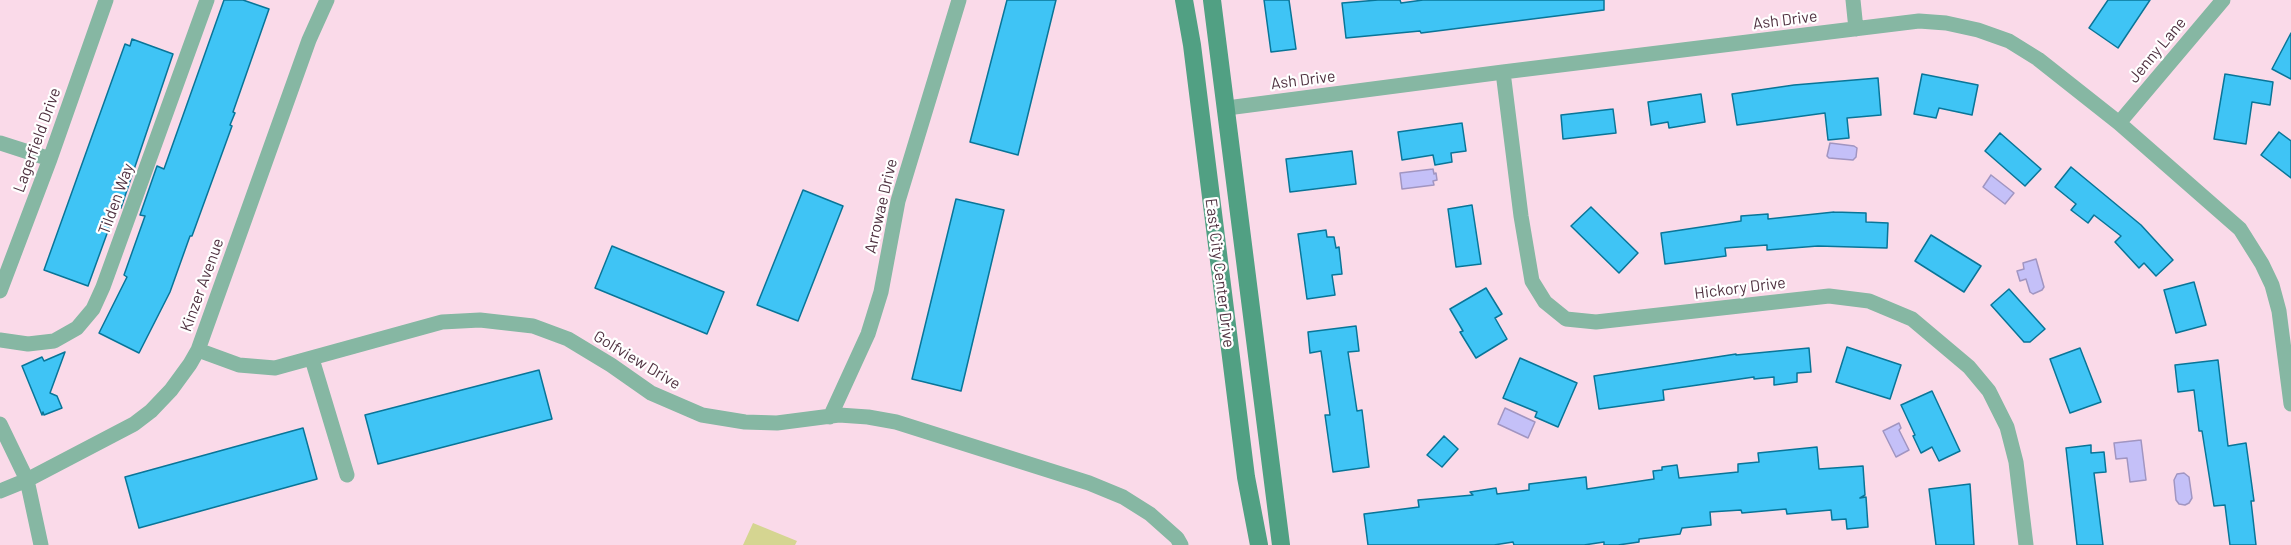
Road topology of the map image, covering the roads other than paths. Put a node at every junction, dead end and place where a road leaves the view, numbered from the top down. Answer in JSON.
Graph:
{"nodes":[{"id":1,"x":106,"y":0,"type":"edge"},
{"id":2,"x":207,"y":0,"type":"edge"},
{"id":3,"x":327,"y":0,"type":"edge"},
{"id":4,"x":959,"y":0,"type":"edge"},
{"id":5,"x":1184,"y":0,"type":"edge"},
{"id":6,"x":1212,"y":0,"type":"edge"},
{"id":7,"x":1853,"y":0,"type":"edge"},
{"id":8,"x":2223,"y":0,"type":"edge"},
{"id":9,"x":1857,"y":29,"type":"junction"},
{"id":10,"x":1503,"y":72,"type":"junction"},
{"id":11,"x":1227,"y":108,"type":"junction"},
{"id":12,"x":2119,"y":123,"type":"junction"},
{"id":13,"x":0,"y":143,"type":"edge"},
{"id":14,"x":50,"y":159,"type":"junction"},
{"id":15,"x":0,"y":291,"type":"edge"},
{"id":16,"x":0,"y":340,"type":"edge"},
{"id":17,"x":198,"y":350,"type":"junction"},
{"id":18,"x":312,"y":358,"type":"junction"},
{"id":19,"x":2291,"y":404,"type":"edge"},
{"id":20,"x":830,"y":417,"type":"junction"},
{"id":21,"x":0,"y":424,"type":"edge"},
{"id":22,"x":347,"y":475,"type":"dead end"},
{"id":23,"x":27,"y":480,"type":"junction"},
{"id":24,"x":0,"y":491,"type":"edge"},
{"id":25,"x":41,"y":545,"type":"edge"},
{"id":26,"x":1181,"y":545,"type":"edge"},
{"id":27,"x":1259,"y":545,"type":"edge"},
{"id":28,"x":1281,"y":545,"type":"edge"},
{"id":29,"x":2026,"y":545,"type":"edge"}],
"edges":[{"from":1,"to":14,"type":"street","name":"Lagerfield Drive"},
{"from":2,"to":16,"type":"street","name":"Tilden Way"},
{"from":3,"to":17,"type":"street","name":"Kinzer Avenue"},
{"from":4,"to":20,"type":"street","name":"Arrowae Drive"},
{"from":5,"to":27,"type":"street","name":"East City Center Drive"},
{"from":6,"to":11,"type":"street","name":"East City Center Drive"},
{"from":7,"to":9,"type":"street"},
{"from":8,"to":12,"type":"street","name":"Jenny Lane"},
{"from":9,"to":10,"type":"street","name":"Ash Drive"},
{"from":9,"to":12,"type":"street","name":"Ash Drive"},
{"from":10,"to":11,"type":"street","name":"Ash Drive"},
{"from":10,"to":29,"type":"street","name":"Hickory Drive"},
{"from":11,"to":28,"type":"street","name":"East City Center Drive"},
{"from":12,"to":19,"type":"street","name":"Ash Drive"},
{"from":13,"to":14,"type":"street"},
{"from":14,"to":15,"type":"street","name":"Lagerfield Drive"},
{"from":17,"to":18,"type":"street","name":"Golfview Drive"},
{"from":17,"to":23,"type":"street","name":"Kinzer Avenue"},
{"from":18,"to":20,"type":"street","name":"Golfview Drive"},
{"from":18,"to":22,"type":"street"},
{"from":20,"to":26,"type":"street","name":"Golfview Drive"},
{"from":21,"to":23,"type":"street"},
{"from":23,"to":24,"type":"street","name":"Kinzer Avenue"},
{"from":23,"to":25,"type":"street"}]}
